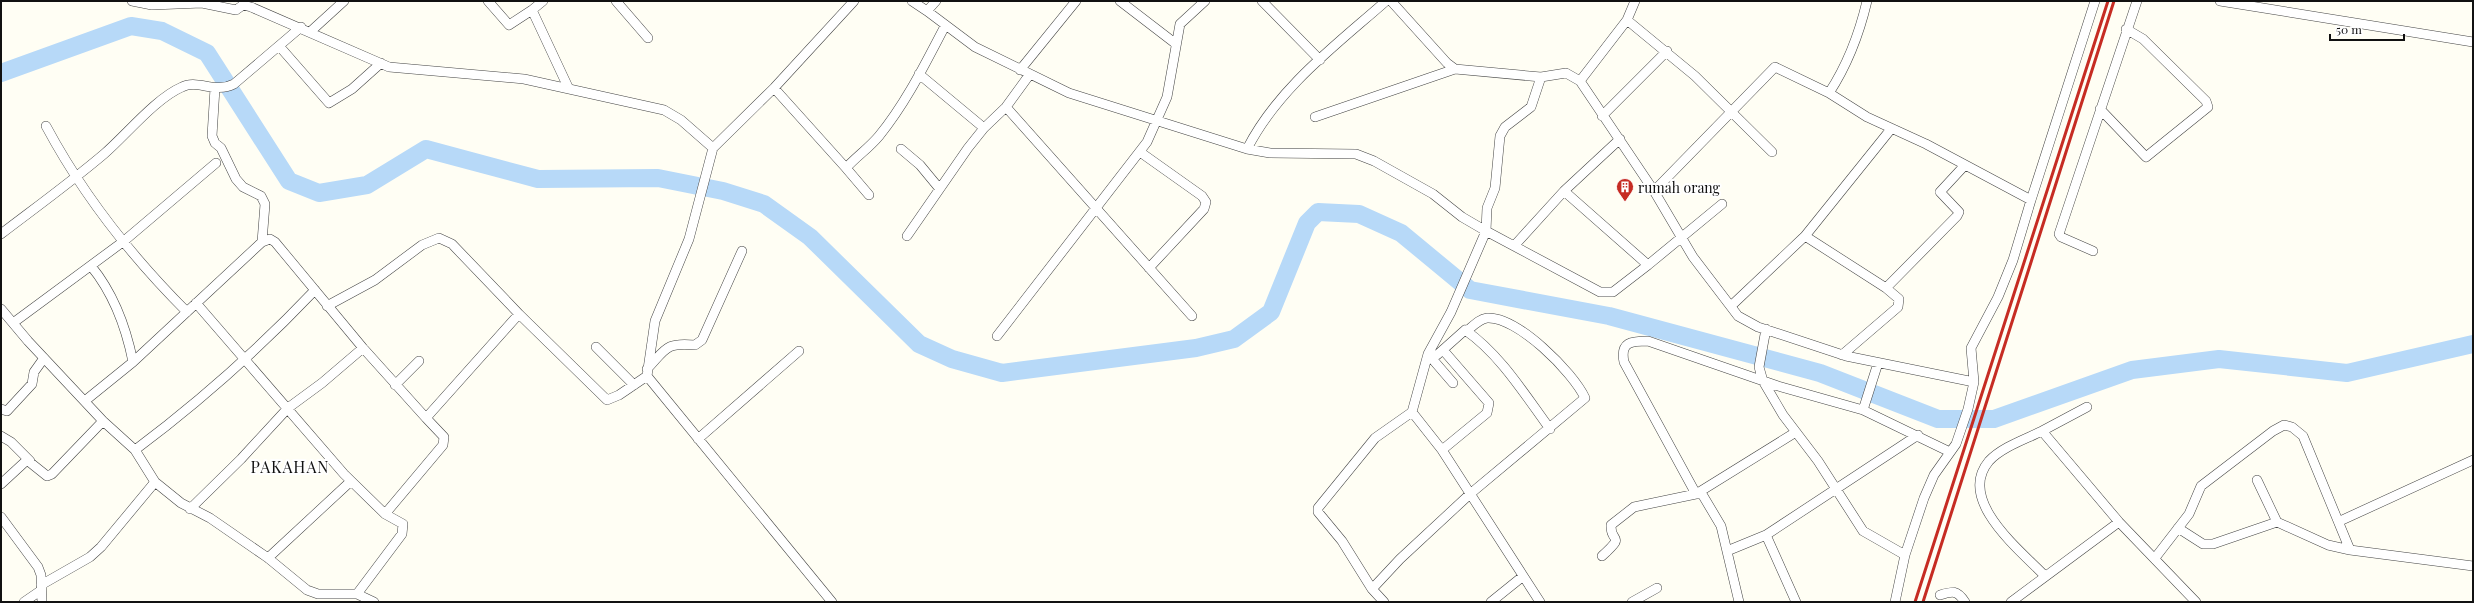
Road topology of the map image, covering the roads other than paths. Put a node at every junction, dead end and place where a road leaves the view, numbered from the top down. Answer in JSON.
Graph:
{"nodes":[{"id":1,"x":132,"y":1,"type":"edge"},
{"id":2,"x":344,"y":1,"type":"edge"},
{"id":3,"x":488,"y":1,"type":"edge"},
{"id":4,"x":543,"y":1,"type":"edge"},
{"id":5,"x":616,"y":1,"type":"edge"},
{"id":6,"x":854,"y":1,"type":"edge"},
{"id":7,"x":912,"y":1,"type":"edge"},
{"id":8,"x":936,"y":1,"type":"edge"},
{"id":9,"x":1076,"y":1,"type":"edge"},
{"id":10,"x":1120,"y":1,"type":"edge"},
{"id":11,"x":1205,"y":1,"type":"edge"},
{"id":12,"x":1262,"y":1,"type":"edge"},
{"id":13,"x":1386,"y":1,"type":"edge"},
{"id":14,"x":1391,"y":1,"type":"edge"},
{"id":15,"x":1635,"y":1,"type":"edge"},
{"id":16,"x":1867,"y":1,"type":"edge"},
{"id":17,"x":2095,"y":1,"type":"edge"},
{"id":18,"x":2137,"y":1,"type":"edge"},
{"id":19,"x":2220,"y":1,"type":"edge"},
{"id":20,"x":241,"y":5,"type":"edge"},
{"id":21,"x":532,"y":10,"type":"junction"},
{"id":22,"x":927,"y":11,"type":"junction"},
{"id":23,"x":1627,"y":20,"type":"junction"},
{"id":24,"x":945,"y":26,"type":"junction"},
{"id":25,"x":2126,"y":29,"type":"junction"},
{"id":26,"x":298,"y":31,"type":"junction"},
{"id":27,"x":310,"y":32,"type":"junction"},
{"id":28,"x":648,"y":38,"type":"dead end"},
{"id":29,"x":2473,"y":42,"type":"edge"},
{"id":30,"x":1176,"y":44,"type":"junction"},
{"id":31,"x":280,"y":47,"type":"junction"},
{"id":32,"x":1667,"y":51,"type":"junction"},
{"id":33,"x":1320,"y":60,"type":"junction"},
{"id":34,"x":381,"y":63,"type":"junction"},
{"id":35,"x":1455,"y":69,"type":"junction"},
{"id":36,"x":1020,"y":70,"type":"junction"},
{"id":37,"x":919,"y":74,"type":"junction"},
{"id":38,"x":1030,"y":74,"type":"junction"},
{"id":39,"x":1541,"y":77,"type":"junction"},
{"id":40,"x":1580,"y":81,"type":"junction"},
{"id":41,"x":215,"y":88,"type":"junction"},
{"id":42,"x":568,"y":88,"type":"junction"},
{"id":43,"x":774,"y":88,"type":"junction"},
{"id":44,"x":1829,"y":93,"type":"junction"},
{"id":45,"x":1006,"y":107,"type":"junction"},
{"id":46,"x":2100,"y":109,"type":"junction"},
{"id":47,"x":1733,"y":112,"type":"junction"},
{"id":48,"x":1602,"y":116,"type":"junction"},
{"id":49,"x":1315,"y":117,"type":"dead end"},
{"id":50,"x":1158,"y":122,"type":"junction"},
{"id":51,"x":46,"y":126,"type":"dead end"},
{"id":52,"x":984,"y":128,"type":"junction"},
{"id":53,"x":1891,"y":130,"type":"junction"},
{"id":54,"x":1620,"y":139,"type":"junction"},
{"id":55,"x":713,"y":148,"type":"junction"},
{"id":56,"x":1247,"y":148,"type":"junction"},
{"id":57,"x":901,"y":149,"type":"dead end"},
{"id":58,"x":1140,"y":152,"type":"junction"},
{"id":59,"x":1772,"y":152,"type":"dead end"},
{"id":60,"x":216,"y":164,"type":"dead end"},
{"id":61,"x":1965,"y":165,"type":"junction"},
{"id":62,"x":846,"y":168,"type":"junction"},
{"id":63,"x":75,"y":177,"type":"junction"},
{"id":64,"x":939,"y":188,"type":"junction"},
{"id":65,"x":1564,"y":191,"type":"junction"},
{"id":66,"x":1654,"y":191,"type":"junction"},
{"id":67,"x":869,"y":195,"type":"dead end"},
{"id":68,"x":2031,"y":200,"type":"junction"},
{"id":69,"x":1722,"y":204,"type":"dead end"},
{"id":70,"x":1097,"y":208,"type":"junction"},
{"id":71,"x":1486,"y":231,"type":"junction"},
{"id":72,"x":1,"y":234,"type":"edge"},
{"id":73,"x":907,"y":236,"type":"dead end"},
{"id":74,"x":1805,"y":236,"type":"junction"},
{"id":75,"x":1683,"y":238,"type":"junction"},
{"id":76,"x":124,"y":241,"type":"junction"},
{"id":77,"x":262,"y":242,"type":"junction"},
{"id":78,"x":1514,"y":246,"type":"junction"},
{"id":79,"x":742,"y":251,"type":"dead end"},
{"id":80,"x":2093,"y":251,"type":"dead end"},
{"id":81,"x":1648,"y":265,"type":"junction"},
{"id":82,"x":91,"y":266,"type":"junction"},
{"id":83,"x":1149,"y":268,"type":"junction"},
{"id":84,"x":1886,"y":288,"type":"junction"},
{"id":85,"x":315,"y":290,"type":"junction"},
{"id":86,"x":196,"y":303,"type":"junction"},
{"id":87,"x":327,"y":306,"type":"junction"},
{"id":88,"x":1732,"y":306,"type":"junction"},
{"id":89,"x":187,"y":312,"type":"junction"},
{"id":90,"x":519,"y":314,"type":"junction"},
{"id":91,"x":3,"y":315,"type":"edge"},
{"id":92,"x":1192,"y":316,"type":"dead end"},
{"id":93,"x":13,"y":323,"type":"junction"},
{"id":94,"x":1766,"y":329,"type":"junction"},
{"id":95,"x":1467,"y":331,"type":"junction"},
{"id":96,"x":997,"y":336,"type":"dead end"},
{"id":97,"x":596,"y":347,"type":"dead end"},
{"id":98,"x":363,"y":348,"type":"junction"},
{"id":99,"x":799,"y":350,"type":"dead end"},
{"id":100,"x":1443,"y":350,"type":"junction"},
{"id":101,"x":1429,"y":354,"type":"junction"},
{"id":102,"x":1842,"y":355,"type":"junction"},
{"id":103,"x":44,"y":358,"type":"junction"},
{"id":104,"x":244,"y":360,"type":"junction"},
{"id":105,"x":419,"y":361,"type":"dead end"},
{"id":106,"x":133,"y":362,"type":"junction"},
{"id":107,"x":1877,"y":365,"type":"junction"},
{"id":108,"x":647,"y":373,"type":"junction"},
{"id":109,"x":1763,"y":381,"type":"junction"},
{"id":110,"x":1974,"y":382,"type":"junction"},
{"id":111,"x":1453,"y":383,"type":"dead end"},
{"id":112,"x":395,"y":385,"type":"junction"},
{"id":113,"x":634,"y":385,"type":"junction"},
{"id":114,"x":86,"y":400,"type":"junction"},
{"id":115,"x":2087,"y":407,"type":"dead end"},
{"id":116,"x":288,"y":408,"type":"junction"},
{"id":117,"x":1,"y":409,"type":"edge"},
{"id":118,"x":1863,"y":409,"type":"junction"},
{"id":119,"x":1412,"y":412,"type":"junction"},
{"id":120,"x":426,"y":418,"type":"junction"},
{"id":121,"x":103,"y":421,"type":"junction"},
{"id":122,"x":1550,"y":429,"type":"junction"},
{"id":123,"x":2042,"y":431,"type":"junction"},
{"id":124,"x":1796,"y":432,"type":"junction"},
{"id":125,"x":1918,"y":434,"type":"junction"},
{"id":126,"x":1,"y":436,"type":"edge"},
{"id":127,"x":698,"y":440,"type":"junction"},
{"id":128,"x":135,"y":450,"type":"junction"},
{"id":129,"x":1442,"y":450,"type":"junction"},
{"id":130,"x":1950,"y":452,"type":"junction"},
{"id":131,"x":2473,"y":460,"type":"edge"},
{"id":132,"x":30,"y":461,"type":"junction"},
{"id":133,"x":2256,"y":480,"type":"dead end"},
{"id":134,"x":351,"y":481,"type":"junction"},
{"id":135,"x":155,"y":482,"type":"junction"},
{"id":136,"x":1,"y":484,"type":"edge"},
{"id":137,"x":1837,"y":488,"type":"junction"},
{"id":138,"x":1470,"y":494,"type":"junction"},
{"id":139,"x":1696,"y":494,"type":"junction"},
{"id":140,"x":190,"y":509,"type":"junction"},
{"id":141,"x":385,"y":514,"type":"junction"},
{"id":142,"x":1,"y":518,"type":"edge"},
{"id":143,"x":2119,"y":522,"type":"junction"},
{"id":144,"x":2277,"y":522,"type":"junction"},
{"id":145,"x":2340,"y":522,"type":"junction"},
{"id":146,"x":2178,"y":528,"type":"junction"},
{"id":147,"x":1766,"y":535,"type":"junction"},
{"id":148,"x":2350,"y":550,"type":"junction"},
{"id":149,"x":1727,"y":551,"type":"junction"},
{"id":150,"x":1905,"y":554,"type":"junction"},
{"id":151,"x":1602,"y":556,"type":"dead end"},
{"id":152,"x":268,"y":558,"type":"junction"},
{"id":153,"x":2155,"y":558,"type":"junction"},
{"id":154,"x":2473,"y":566,"type":"edge"},
{"id":155,"x":2045,"y":576,"type":"junction"},
{"id":156,"x":1522,"y":577,"type":"junction"},
{"id":157,"x":41,"y":588,"type":"junction"},
{"id":158,"x":1657,"y":588,"type":"dead end"},
{"id":159,"x":1372,"y":589,"type":"junction"},
{"id":160,"x":322,"y":594,"type":"junction"},
{"id":161,"x":357,"y":594,"type":"junction"},
{"id":162,"x":1940,"y":595,"type":"dead end"},
{"id":163,"x":24,"y":602,"type":"edge"},
{"id":164,"x":42,"y":602,"type":"edge"},
{"id":165,"x":314,"y":602,"type":"edge"},
{"id":166,"x":374,"y":602,"type":"edge"},
{"id":167,"x":832,"y":602,"type":"edge"},
{"id":168,"x":1384,"y":602,"type":"edge"},
{"id":169,"x":1491,"y":602,"type":"edge"},
{"id":170,"x":1540,"y":602,"type":"edge"},
{"id":171,"x":1632,"y":602,"type":"edge"},
{"id":172,"x":1739,"y":602,"type":"edge"},
{"id":173,"x":1796,"y":602,"type":"edge"},
{"id":174,"x":1895,"y":602,"type":"edge"},
{"id":175,"x":1965,"y":602,"type":"edge"},
{"id":176,"x":2011,"y":602,"type":"edge"},
{"id":177,"x":2196,"y":602,"type":"edge"}],
"edges":[{"from":1,"to":20,"type":"street"},
{"from":2,"to":27,"type":"street"},
{"from":3,"to":21,"type":"street"},
{"from":4,"to":21,"type":"street"},
{"from":5,"to":28,"type":"street"},
{"from":6,"to":43,"type":"street"},
{"from":7,"to":22,"type":"street"},
{"from":8,"to":22,"type":"street"},
{"from":9,"to":36,"type":"street"},
{"from":10,"to":30,"type":"street"},
{"from":11,"to":30,"type":"street"},
{"from":12,"to":33,"type":"street"},
{"from":13,"to":33,"type":"street"},
{"from":14,"to":35,"type":"street"},
{"from":15,"to":23,"type":"street"},
{"from":16,"to":44,"type":"street"},
{"from":17,"to":68,"type":"street"},
{"from":18,"to":25,"type":"street"},
{"from":19,"to":29,"type":"street"},
{"from":20,"to":26,"type":"street"},
{"from":21,"to":42,"type":"street"},
{"from":22,"to":24,"type":"street"},
{"from":23,"to":32,"type":"street"},
{"from":23,"to":40,"type":"street"},
{"from":24,"to":36,"type":"street"},
{"from":24,"to":37,"type":"street"},
{"from":25,"to":46,"type":"street"},
{"from":25,"to":46,"type":"street"},
{"from":26,"to":27,"type":"street"},
{"from":26,"to":31,"type":"street"},
{"from":27,"to":34,"type":"street"},
{"from":30,"to":50,"type":"street"},
{"from":31,"to":34,"type":"street"},
{"from":31,"to":41,"type":"street"},
{"from":32,"to":47,"type":"street"},
{"from":32,"to":48,"type":"street"},
{"from":33,"to":56,"type":"street"},
{"from":34,"to":42,"type":"street"},
{"from":35,"to":39,"type":"street"},
{"from":35,"to":49,"type":"street"},
{"from":36,"to":38,"type":"street"},
{"from":37,"to":52,"type":"street"},
{"from":37,"to":62,"type":"street"},
{"from":38,"to":45,"type":"street"},
{"from":38,"to":50,"type":"street"},
{"from":39,"to":40,"type":"street"},
{"from":39,"to":71,"type":"street"},
{"from":40,"to":48,"type":"street"},
{"from":41,"to":63,"type":"street"},
{"from":41,"to":77,"type":"street"},
{"from":42,"to":55,"type":"street"},
{"from":43,"to":55,"type":"street"},
{"from":43,"to":62,"type":"street"},
{"from":44,"to":47,"type":"street"},
{"from":44,"to":53,"type":"street"},
{"from":45,"to":52,"type":"street"},
{"from":45,"to":70,"type":"street"},
{"from":46,"to":80,"type":"street"},
{"from":47,"to":59,"type":"street"},
{"from":47,"to":66,"type":"street"},
{"from":48,"to":54,"type":"street"},
{"from":50,"to":56,"type":"street"},
{"from":50,"to":58,"type":"street"},
{"from":51,"to":63,"type":"street"},
{"from":52,"to":64,"type":"street"},
{"from":53,"to":61,"type":"street"},
{"from":53,"to":74,"type":"street"},
{"from":54,"to":65,"type":"street"},
{"from":54,"to":66,"type":"street"},
{"from":55,"to":108,"type":"street"},
{"from":56,"to":71,"type":"street"},
{"from":57,"to":64,"type":"street"},
{"from":58,"to":70,"type":"street"},
{"from":58,"to":83,"type":"street"},
{"from":60,"to":76,"type":"street"},
{"from":61,"to":68,"type":"street"},
{"from":61,"to":84,"type":"street"},
{"from":62,"to":67,"type":"street"},
{"from":63,"to":72,"type":"street"},
{"from":63,"to":76,"type":"street"},
{"from":64,"to":73,"type":"street"},
{"from":65,"to":78,"type":"street"},
{"from":65,"to":81,"type":"street"},
{"from":66,"to":75,"type":"street"},
{"from":68,"to":110,"type":"street"},
{"from":69,"to":75,"type":"street"},
{"from":70,"to":83,"type":"street"},
{"from":70,"to":96,"type":"street"},
{"from":71,"to":78,"type":"street"},
{"from":71,"to":101,"type":"street"},
{"from":74,"to":84,"type":"street"},
{"from":74,"to":88,"type":"street"},
{"from":75,"to":81,"type":"street"},
{"from":75,"to":88,"type":"street"},
{"from":76,"to":82,"type":"street"},
{"from":76,"to":89,"type":"street"},
{"from":77,"to":85,"type":"street"},
{"from":77,"to":86,"type":"street"},
{"from":78,"to":81,"type":"street"},
{"from":79,"to":108,"type":"street"},
{"from":82,"to":93,"type":"street"},
{"from":82,"to":106,"type":"street"},
{"from":83,"to":92,"type":"street"},
{"from":84,"to":102,"type":"street"},
{"from":85,"to":87,"type":"street"},
{"from":85,"to":104,"type":"street"},
{"from":86,"to":89,"type":"street"},
{"from":86,"to":104,"type":"street"},
{"from":87,"to":90,"type":"street"},
{"from":87,"to":98,"type":"street"},
{"from":88,"to":94,"type":"street"},
{"from":89,"to":106,"type":"street"},
{"from":90,"to":113,"type":"street"},
{"from":90,"to":120,"type":"street"},
{"from":91,"to":93,"type":"street"},
{"from":93,"to":103,"type":"street"},
{"from":94,"to":102,"type":"street"},
{"from":94,"to":109,"type":"street"},
{"from":95,"to":100,"type":"street"},
{"from":95,"to":122,"type":"street"},
{"from":95,"to":122,"type":"street"},
{"from":97,"to":113,"type":"street"},
{"from":98,"to":112,"type":"street"},
{"from":98,"to":116,"type":"street"},
{"from":99,"to":127,"type":"street"},
{"from":100,"to":101,"type":"street"},
{"from":100,"to":129,"type":"street"},
{"from":101,"to":111,"type":"street"},
{"from":101,"to":119,"type":"street"},
{"from":102,"to":107,"type":"street"},
{"from":103,"to":114,"type":"street"},
{"from":103,"to":117,"type":"street"},
{"from":104,"to":116,"type":"street"},
{"from":104,"to":128,"type":"street"},
{"from":105,"to":112,"type":"street"},
{"from":106,"to":114,"type":"street"},
{"from":107,"to":110,"type":"street"},
{"from":107,"to":118,"type":"street"},
{"from":108,"to":113,"type":"street"},
{"from":108,"to":127,"type":"street"},
{"from":109,"to":118,"type":"street"},
{"from":109,"to":124,"type":"street"},
{"from":109,"to":139,"type":"street"},
{"from":110,"to":130,"type":"street"},
{"from":112,"to":120,"type":"street"},
{"from":114,"to":121,"type":"street"},
{"from":115,"to":123,"type":"street"},
{"from":116,"to":134,"type":"street"},
{"from":116,"to":140,"type":"street"},
{"from":118,"to":125,"type":"street"},
{"from":119,"to":129,"type":"street"},
{"from":119,"to":159,"type":"street"},
{"from":120,"to":141,"type":"street"},
{"from":121,"to":128,"type":"street"},
{"from":121,"to":132,"type":"street"},
{"from":122,"to":138,"type":"street"},
{"from":123,"to":143,"type":"street"},
{"from":123,"to":155,"type":"street"},
{"from":124,"to":137,"type":"street"},
{"from":124,"to":139,"type":"street"},
{"from":125,"to":130,"type":"street"},
{"from":125,"to":137,"type":"street"},
{"from":126,"to":132,"type":"street"},
{"from":127,"to":167,"type":"street"},
{"from":128,"to":135,"type":"street"},
{"from":129,"to":138,"type":"street"},
{"from":130,"to":150,"type":"street"},
{"from":131,"to":145,"type":"street"},
{"from":132,"to":136,"type":"street"},
{"from":133,"to":144,"type":"street"},
{"from":134,"to":141,"type":"street"},
{"from":134,"to":152,"type":"street"},
{"from":135,"to":140,"type":"street"},
{"from":135,"to":157,"type":"street"},
{"from":137,"to":147,"type":"street"},
{"from":137,"to":150,"type":"street"},
{"from":138,"to":156,"type":"street"},
{"from":138,"to":159,"type":"street"},
{"from":139,"to":149,"type":"street"},
{"from":139,"to":151,"type":"street"},
{"from":140,"to":152,"type":"street"},
{"from":141,"to":161,"type":"street"},
{"from":142,"to":157,"type":"street"},
{"from":143,"to":153,"type":"street"},
{"from":143,"to":155,"type":"street"},
{"from":144,"to":146,"type":"street"},
{"from":144,"to":148,"type":"street"},
{"from":145,"to":146,"type":"street"},
{"from":145,"to":148,"type":"street"},
{"from":146,"to":153,"type":"street"},
{"from":147,"to":149,"type":"street"},
{"from":147,"to":173,"type":"street"},
{"from":148,"to":154,"type":"street"},
{"from":149,"to":172,"type":"street"},
{"from":150,"to":174,"type":"street"},
{"from":152,"to":160,"type":"street"},
{"from":153,"to":177,"type":"street"},
{"from":155,"to":176,"type":"street"},
{"from":156,"to":169,"type":"street"},
{"from":156,"to":170,"type":"street"},
{"from":157,"to":163,"type":"street"},
{"from":157,"to":164,"type":"street"},
{"from":158,"to":171,"type":"street"},
{"from":159,"to":168,"type":"street"},
{"from":160,"to":161,"type":"street"},
{"from":160,"to":165,"type":"street"},
{"from":161,"to":166,"type":"street"},
{"from":162,"to":175,"type":"street"}]}
